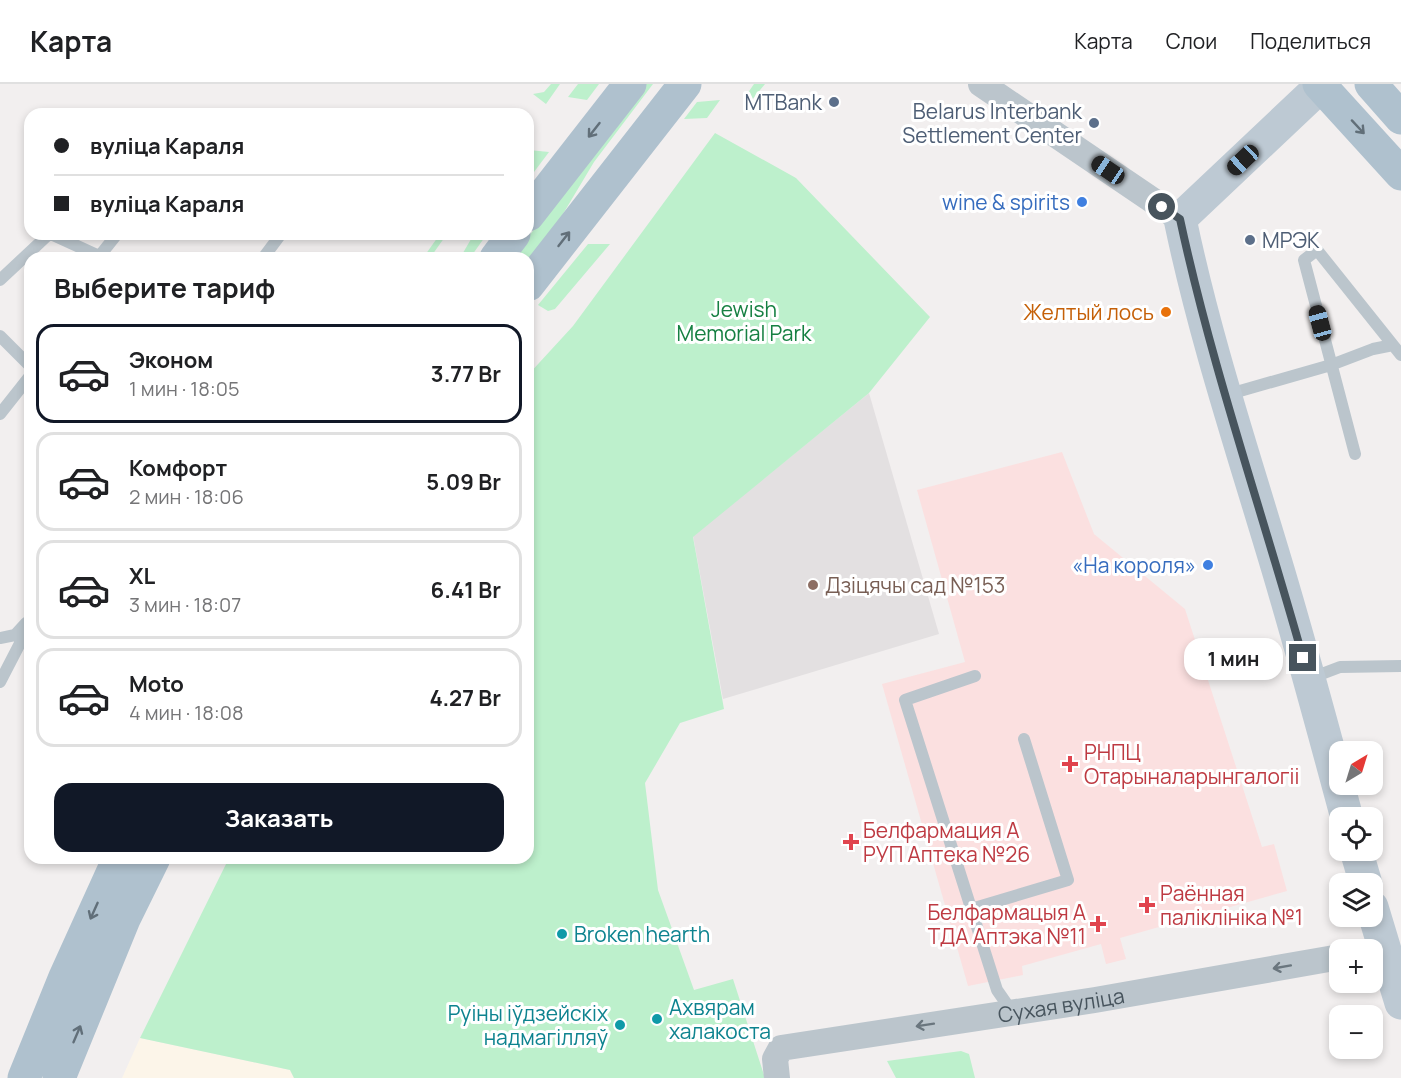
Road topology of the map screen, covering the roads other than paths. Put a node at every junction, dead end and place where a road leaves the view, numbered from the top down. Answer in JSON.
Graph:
{"nodes":[{"id":1,"x":630,"y":84,"type":"edge"},
{"id":2,"x":685,"y":84,"type":"edge"},
{"id":3,"x":981,"y":84,"type":"edge"},
{"id":4,"x":1371,"y":84,"type":"edge"},
{"id":5,"x":1321,"y":85,"type":"edge"},
{"id":6,"x":1401,"y":118,"type":"edge"},
{"id":7,"x":1401,"y":174,"type":"edge"},
{"id":8,"x":534,"y":207,"type":"edge"},
{"id":9,"x":1180,"y":219,"type":"junction"},
{"id":10,"x":43,"y":240,"type":"edge"},
{"id":11,"x":63,"y":240,"type":"edge"},
{"id":12,"x":112,"y":240,"type":"edge"},
{"id":13,"x":30,"y":252,"type":"edge"},
{"id":14,"x":88,"y":252,"type":"edge"},
{"id":15,"x":102,"y":252,"type":"edge"},
{"id":16,"x":24,"y":258,"type":"edge"},
{"id":17,"x":534,"y":277,"type":"edge"},
{"id":18,"x":0,"y":280,"type":"edge"},
{"id":19,"x":0,"y":336,"type":"edge"},
{"id":20,"x":1397,"y":350,"type":"edge"},
{"id":21,"x":24,"y":360,"type":"edge"},
{"id":22,"x":1331,"y":365,"type":"junction"},
{"id":23,"x":24,"y":384,"type":"edge"},
{"id":24,"x":1224,"y":395,"type":"junction"},
{"id":25,"x":0,"y":414,"type":"edge"},
{"id":26,"x":1355,"y":454,"type":"dead end"},
{"id":27,"x":24,"y":625,"type":"edge"},
{"id":28,"x":24,"y":636,"type":"edge"},
{"id":29,"x":0,"y":638,"type":"edge"},
{"id":30,"x":1401,"y":666,"type":"edge"},
{"id":31,"x":975,"y":676,"type":"dead end"},
{"id":32,"x":1309,"y":679,"type":"junction"},
{"id":33,"x":0,"y":682,"type":"edge"},
{"id":34,"x":1024,"y":739,"type":"dead end"},
{"id":35,"x":1344,"y":807,"type":"edge"},
{"id":36,"x":116,"y":864,"type":"edge"},
{"id":37,"x":151,"y":864,"type":"edge"},
{"id":38,"x":971,"y":909,"type":"junction"},
{"id":39,"x":1329,"y":959,"type":"edge"},
{"id":40,"x":1383,"y":960,"type":"edge"},
{"id":41,"x":1401,"y":1003,"type":"edge"},
{"id":42,"x":1013,"y":1013,"type":"junction"},
{"id":43,"x":24,"y":1078,"type":"edge"},
{"id":44,"x":59,"y":1078,"type":"edge"},
{"id":45,"x":777,"y":1078,"type":"edge"}],
"edges":[{"from":1,"to":8,"type":"main road","one_way":true},
{"from":17,"to":2,"type":"main road","one_way":true},
{"from":3,"to":9,"type":"street"},
{"from":4,"to":6,"type":"main road"},
{"from":5,"to":7,"type":"main road","one_way":true},
{"from":5,"to":9,"type":"main road"},
{"from":9,"to":24,"type":"main road"},
{"from":10,"to":13,"type":"lane"},
{"from":11,"to":14,"type":"lane"},
{"from":12,"to":15,"type":"lane"},
{"from":16,"to":18,"type":"lane"},
{"from":19,"to":21,"type":"lane"},
{"from":20,"to":22,"type":"lane"},
{"from":20,"to":22,"type":"lane"},
{"from":22,"to":24,"type":"lane"},
{"from":22,"to":26,"type":"lane"},
{"from":23,"to":25,"type":"lane"},
{"from":24,"to":32,"type":"main road"},
{"from":27,"to":29,"type":"lane"},
{"from":28,"to":33,"type":"lane"},
{"from":30,"to":32,"type":"lane"},
{"from":31,"to":38,"type":"lane"},
{"from":32,"to":35,"type":"main road"},
{"from":34,"to":38,"type":"lane"},
{"from":36,"to":43,"type":"main road","one_way":true},
{"from":44,"to":37,"type":"main road","one_way":true},
{"from":38,"to":42,"type":"lane"},
{"from":39,"to":42,"type":"street","name":"Сухая вуліца","one_way":true},
{"from":40,"to":41,"type":"main road"},
{"from":42,"to":45,"type":"street","name":"Сухая вуліца","one_way":true}]}
